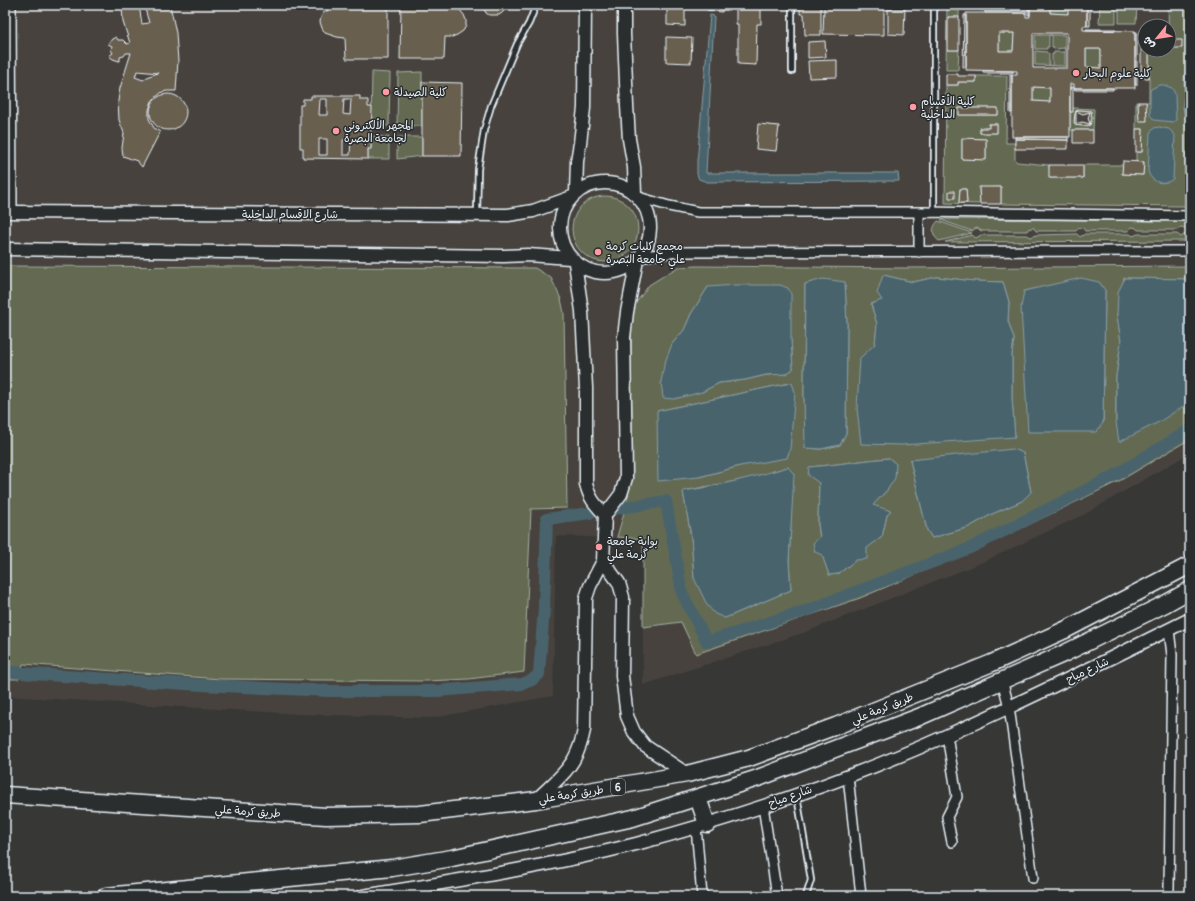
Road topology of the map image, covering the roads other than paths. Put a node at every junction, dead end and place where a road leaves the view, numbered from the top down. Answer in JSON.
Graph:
{"nodes":[{"id":1,"x":11,"y":5,"type":"edge"},
{"id":2,"x":536,"y":5,"type":"edge"},
{"id":3,"x":585,"y":5,"type":"edge"},
{"id":4,"x":624,"y":5,"type":"edge"},
{"id":5,"x":792,"y":5,"type":"edge"},
{"id":6,"x":934,"y":5,"type":"edge"},
{"id":7,"x":8,"y":66,"type":"edge"},
{"id":8,"x":792,"y":71,"type":"dead end"},
{"id":9,"x":574,"y":195,"type":"junction"},
{"id":10,"x":637,"y":196,"type":"junction"},
{"id":11,"x":8,"y":212,"type":"edge"},
{"id":12,"x":919,"y":212,"type":"junction"},
{"id":13,"x":934,"y":212,"type":"junction"},
{"id":14,"x":477,"y":215,"type":"junction"},
{"id":15,"x":1190,"y":216,"type":"edge"},
{"id":16,"x":5,"y":249,"type":"edge"},
{"id":17,"x":1190,"y":251,"type":"edge"},
{"id":18,"x":919,"y":252,"type":"junction"},
{"id":19,"x":638,"y":259,"type":"junction"},
{"id":20,"x":573,"y":260,"type":"junction"},
{"id":21,"x":605,"y":515,"type":"junction"},
{"id":22,"x":603,"y":561,"type":"junction"},
{"id":23,"x":1190,"y":565,"type":"edge"},
{"id":24,"x":1190,"y":590,"type":"edge"},
{"id":25,"x":1190,"y":619,"type":"edge"},
{"id":26,"x":1169,"y":630,"type":"junction"},
{"id":27,"x":1002,"y":680,"type":"junction"},
{"id":28,"x":1009,"y":707,"type":"junction"},
{"id":29,"x":947,"y":736,"type":"junction"},
{"id":30,"x":687,"y":774,"type":"junction"},
{"id":31,"x":848,"y":776,"type":"junction"},
{"id":32,"x":797,"y":794,"type":"junction"},
{"id":33,"x":5,"y":795,"type":"edge"},
{"id":34,"x":698,"y":798,"type":"junction"},
{"id":35,"x":536,"y":800,"type":"junction"},
{"id":36,"x":763,"y":806,"type":"junction"},
{"id":37,"x":702,"y":825,"type":"junction"},
{"id":38,"x":952,"y":842,"type":"dead end"},
{"id":39,"x":1033,"y":878,"type":"dead end"},
{"id":40,"x":1169,"y":889,"type":"dead end"},
{"id":41,"x":428,"y":891,"type":"edge"},
{"id":42,"x":106,"y":896,"type":"edge"},
{"id":43,"x":363,"y":896,"type":"edge"},
{"id":44,"x":702,"y":896,"type":"edge"},
{"id":45,"x":777,"y":896,"type":"edge"},
{"id":46,"x":806,"y":896,"type":"edge"},
{"id":47,"x":861,"y":896,"type":"edge"}],
"edges":[{"from":1,"to":7,"type":"street"},
{"from":2,"to":14,"type":"lane"},
{"from":3,"to":9,"type":"street"},
{"from":4,"to":10,"type":"street"},
{"from":5,"to":8,"type":"lane"},
{"from":6,"to":13,"type":"lane"},
{"from":7,"to":11,"type":"street"},
{"from":9,"to":10,"type":"street"},
{"from":9,"to":14,"type":"street","name":"شارع الاقسام الداخلية"},
{"from":9,"to":20,"type":"street"},
{"from":10,"to":12,"type":"street"},
{"from":10,"to":19,"type":"street"},
{"from":11,"to":14,"type":"street","name":"شارع الاقسام الداخلية"},
{"from":12,"to":13,"type":"street"},
{"from":12,"to":18,"type":"street"},
{"from":13,"to":15,"type":"street"},
{"from":16,"to":20,"type":"street"},
{"from":17,"to":18,"type":"street"},
{"from":18,"to":19,"type":"street"},
{"from":19,"to":20,"type":"street"},
{"from":19,"to":21,"type":"street"},
{"from":20,"to":21,"type":"street"},
{"from":21,"to":22,"type":"street"},
{"from":22,"to":30,"type":"street"},
{"from":22,"to":35,"type":"street"},
{"from":23,"to":30,"type":"highway","name":"طريق كرمة علي","number":"6"},
{"from":24,"to":27,"type":"highway","name":"طريق كرمة علي"},
{"from":25,"to":26,"type":"street","name":"شارع مياح"},
{"from":26,"to":28,"type":"street","name":"شارع مياح"},
{"from":26,"to":40,"type":"street"},
{"from":27,"to":28,"type":"street"},
{"from":27,"to":34,"type":"highway","name":"طريق كرمة علي"},
{"from":28,"to":29,"type":"street","name":"شارع مياح"},
{"from":28,"to":39,"type":"street"},
{"from":29,"to":31,"type":"street","name":"شارع مياح"},
{"from":29,"to":38,"type":"street"},
{"from":30,"to":35,"type":"highway","name":"طريق كرمة علي","number":"6"},
{"from":31,"to":32,"type":"street","name":"شارع مياح"},
{"from":31,"to":47,"type":"street"},
{"from":32,"to":36,"type":"street","name":"شارع مياح"},
{"from":32,"to":46,"type":"lane"},
{"from":33,"to":35,"type":"highway","name":"طريق كرمة علي","number":"6"},
{"from":34,"to":37,"type":"highway"},
{"from":34,"to":42,"type":"highway","name":"طريق كرمة علي"},
{"from":36,"to":37,"type":"street","name":"شارع مياح"},
{"from":36,"to":45,"type":"street"},
{"from":37,"to":41,"type":"street","name":"شارع مياح"},
{"from":37,"to":44,"type":"street"},
{"from":41,"to":43,"type":"street","name":"شارع مياح"}]}
